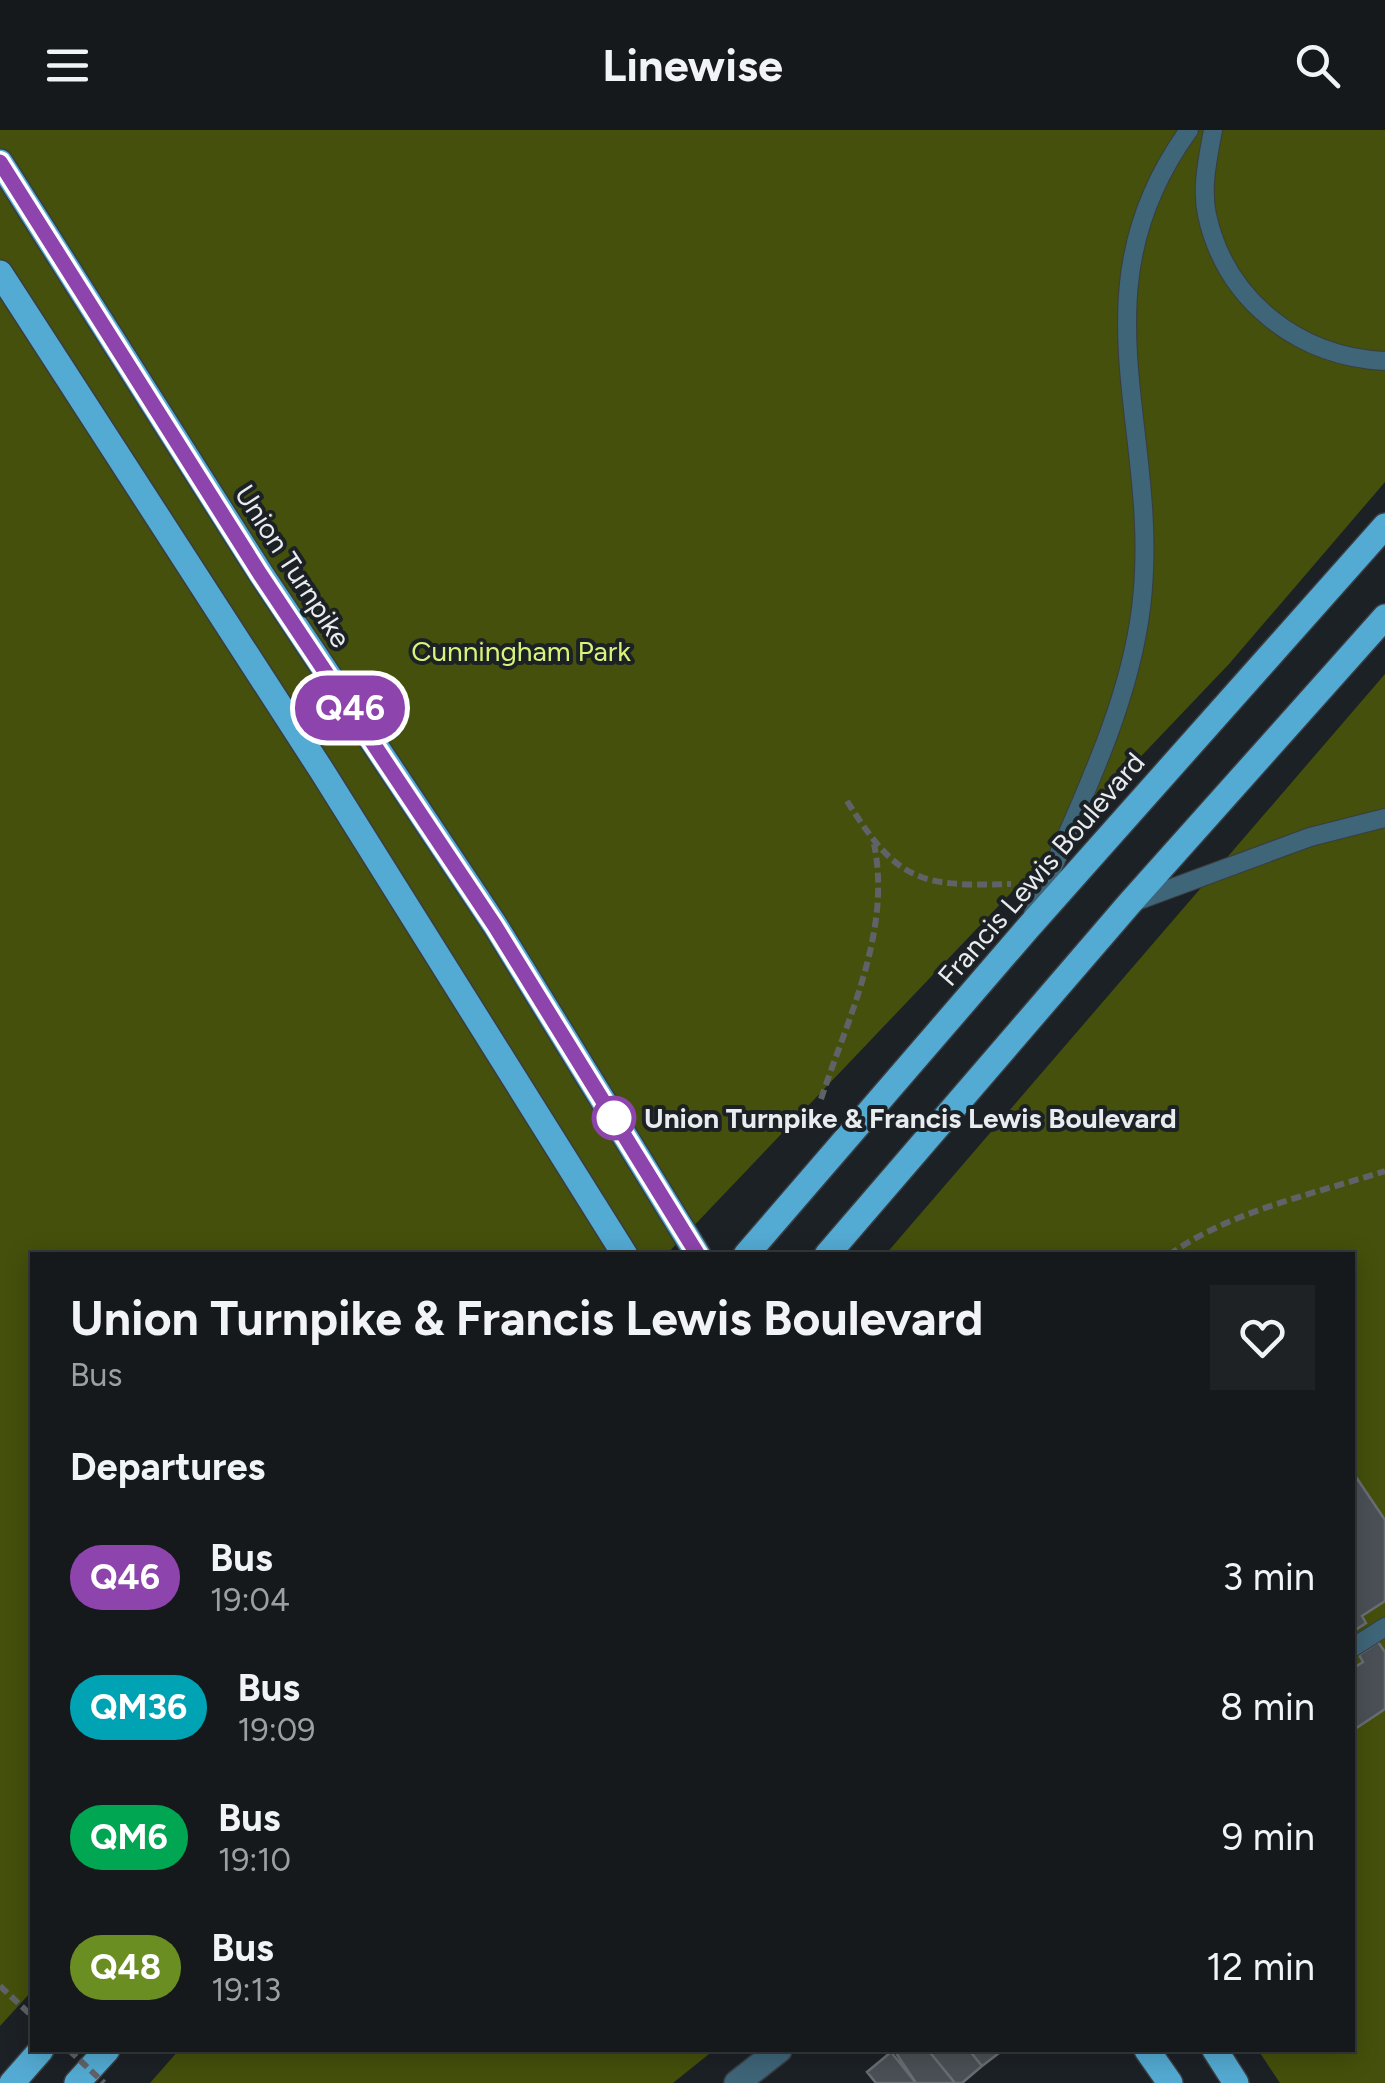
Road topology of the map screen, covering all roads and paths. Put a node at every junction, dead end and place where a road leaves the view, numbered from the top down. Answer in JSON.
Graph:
{"nodes":[{"id":1,"x":1189,"y":130,"type":"edge"},
{"id":2,"x":1213,"y":130,"type":"edge"},
{"id":3,"x":0,"y":162,"type":"edge"},
{"id":4,"x":0,"y":273,"type":"edge"},
{"id":5,"x":1385,"y":361,"type":"edge"},
{"id":6,"x":1385,"y":526,"type":"edge"},
{"id":7,"x":1385,"y":618,"type":"edge"},
{"id":8,"x":847,"y":801,"type":"dead end"},
{"id":9,"x":1385,"y":818,"type":"edge"},
{"id":10,"x":874,"y":844,"type":"junction"},
{"id":11,"x":1011,"y":884,"type":"dead end"},
{"id":12,"x":1130,"y":904,"type":"junction"},
{"id":13,"x":1027,"y":929,"type":"junction"},
{"id":14,"x":821,"y":1098,"type":"dead end"},
{"id":15,"x":1385,"y":1171,"type":"edge"},
{"id":16,"x":623,"y":1252,"type":"edge"},
{"id":17,"x":696,"y":1252,"type":"edge"},
{"id":18,"x":749,"y":1252,"type":"edge"},
{"id":19,"x":830,"y":1252,"type":"edge"},
{"id":20,"x":1173,"y":1252,"type":"edge"},
{"id":21,"x":1385,"y":1628,"type":"edge"},
{"id":22,"x":1355,"y":1646,"type":"edge"},
{"id":23,"x":0,"y":1986,"type":"edge"},
{"id":24,"x":30,"y":2014,"type":"edge"},
{"id":25,"x":39,"y":2052,"type":"edge"},
{"id":26,"x":71,"y":2052,"type":"edge"},
{"id":27,"x":105,"y":2052,"type":"edge"},
{"id":28,"x":776,"y":2052,"type":"edge"},
{"id":29,"x":1148,"y":2052,"type":"edge"},
{"id":30,"x":1216,"y":2052,"type":"edge"},
{"id":31,"x":12,"y":2083,"type":"edge"},
{"id":32,"x":77,"y":2083,"type":"edge"},
{"id":33,"x":104,"y":2083,"type":"edge"},
{"id":34,"x":737,"y":2083,"type":"edge"},
{"id":35,"x":1170,"y":2083,"type":"edge"},
{"id":36,"x":1236,"y":2083,"type":"edge"}],
"edges":[{"from":1,"to":13,"type":"lane"},
{"from":2,"to":5,"type":"lane"},
{"from":3,"to":17,"type":"main road","name":"Union Turnpike"},
{"from":4,"to":16,"type":"main road"},
{"from":6,"to":13,"type":"main road","name":"Francis Lewis Boulevard"},
{"from":7,"to":12,"type":"main road"},
{"from":8,"to":10,"type":"path"},
{"from":9,"to":12,"type":"lane"},
{"from":10,"to":11,"type":"path"},
{"from":10,"to":14,"type":"path"},
{"from":12,"to":19,"type":"main road"},
{"from":13,"to":18,"type":"main road","name":"Francis Lewis Boulevard"},
{"from":15,"to":20,"type":"path"},
{"from":21,"to":22,"type":"lane"},
{"from":23,"to":24,"type":"path"},
{"from":25,"to":31,"type":"main road"},
{"from":26,"to":33,"type":"path","bridge":true},
{"from":27,"to":32,"type":"main road"},
{"from":28,"to":34,"type":"street"},
{"from":29,"to":35,"type":"main road"},
{"from":30,"to":36,"type":"main road"}]}
